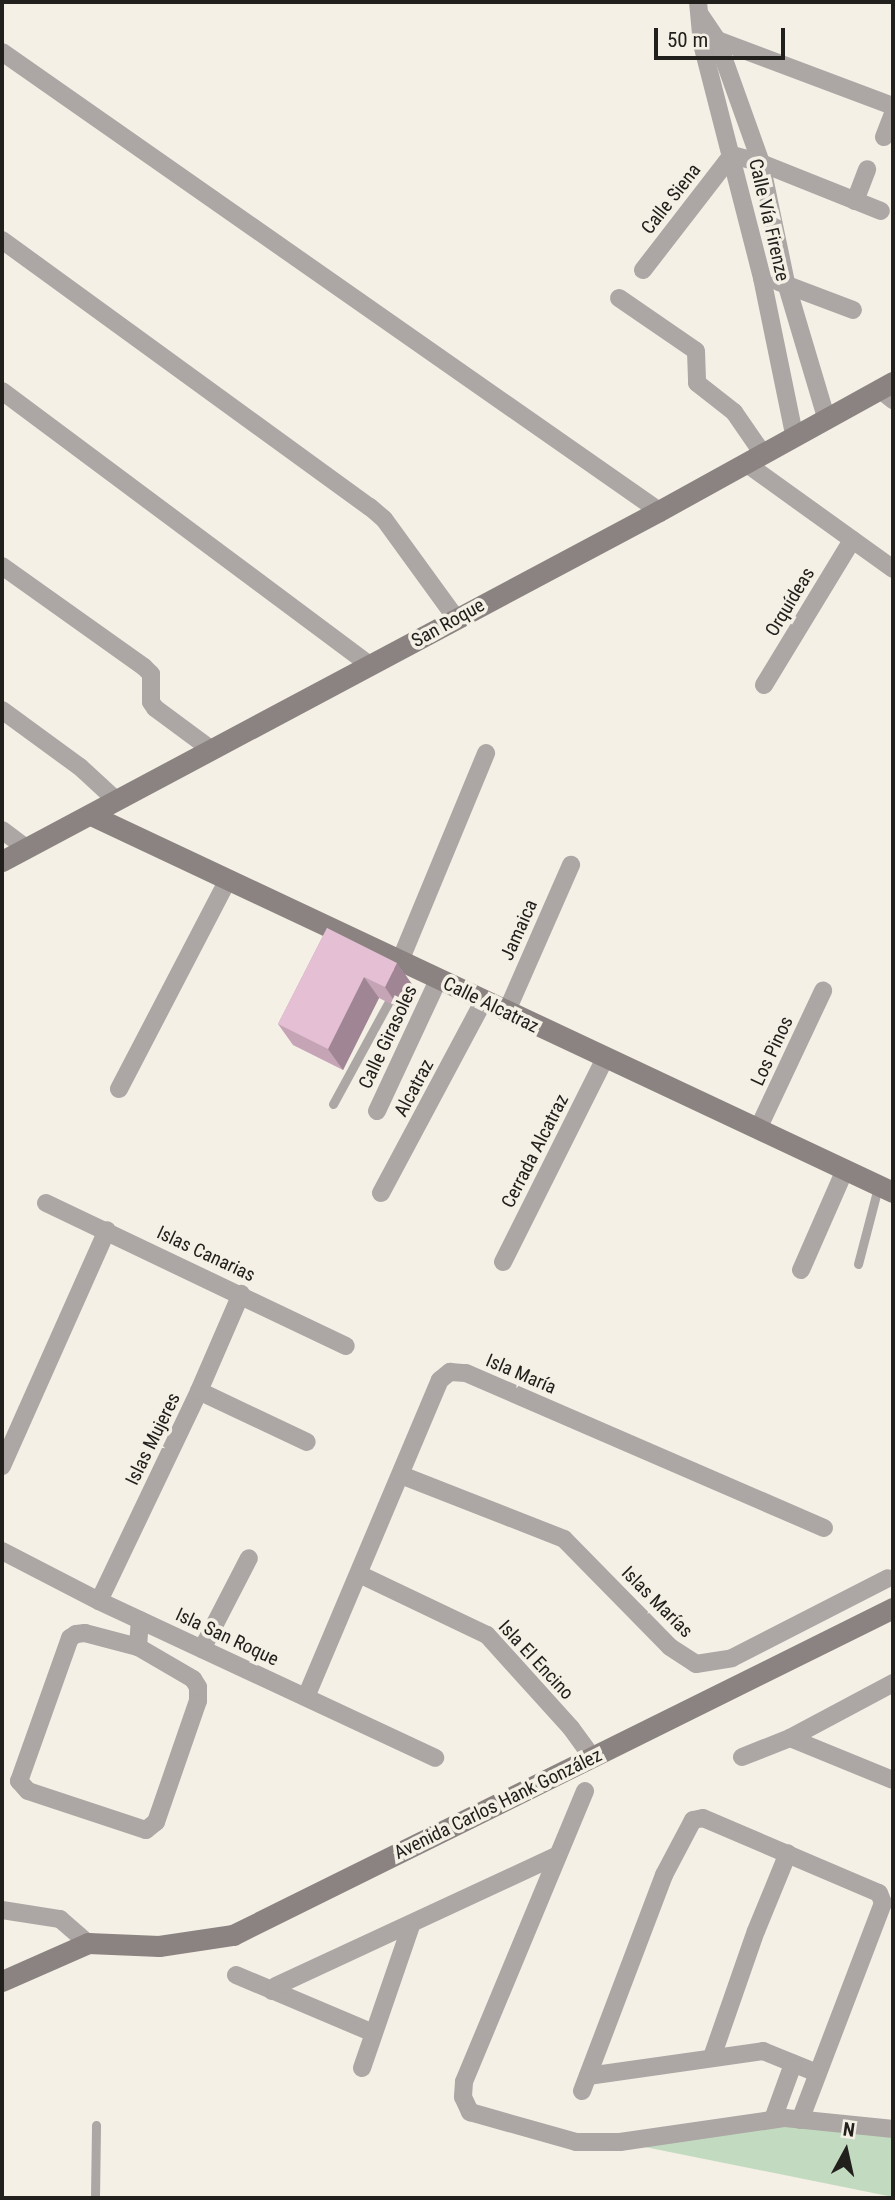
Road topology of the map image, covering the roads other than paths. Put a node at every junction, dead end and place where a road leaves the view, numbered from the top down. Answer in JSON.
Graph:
{"nodes":[{"id":1,"x":699,"y":9,"type":"edge"},
{"id":2,"x":709,"y":42,"type":"junction"},
{"id":3,"x":2,"y":52,"type":"edge"},
{"id":4,"x":893,"y":106,"type":"edge"},
{"id":5,"x":893,"y":114,"type":"edge"},
{"id":6,"x":884,"y":137,"type":"dead end"},
{"id":7,"x":732,"y":155,"type":"junction"},
{"id":8,"x":761,"y":163,"type":"junction"},
{"id":9,"x":867,"y":169,"type":"dead end"},
{"id":10,"x":855,"y":201,"type":"junction"},
{"id":11,"x":881,"y":212,"type":"dead end"},
{"id":12,"x":2,"y":240,"type":"edge"},
{"id":13,"x":643,"y":270,"type":"dead end"},
{"id":14,"x":762,"y":278,"type":"junction"},
{"id":15,"x":786,"y":283,"type":"junction"},
{"id":16,"x":619,"y":298,"type":"dead end"},
{"id":17,"x":853,"y":310,"type":"dead end"},
{"id":18,"x":888,"y":390,"type":"edge"},
{"id":19,"x":2,"y":391,"type":"edge"},
{"id":20,"x":826,"y":417,"type":"junction"},
{"id":21,"x":794,"y":434,"type":"junction"},
{"id":22,"x":755,"y":459,"type":"junction"},
{"id":23,"x":659,"y":511,"type":"junction"},
{"id":24,"x":852,"y":540,"type":"junction"},
{"id":25,"x":2,"y":566,"type":"edge"},
{"id":26,"x":893,"y":569,"type":"edge"},
{"id":27,"x":456,"y":618,"type":"junction"},
{"id":28,"x":371,"y":666,"type":"junction"},
{"id":29,"x":764,"y":685,"type":"dead end"},
{"id":30,"x":2,"y":710,"type":"edge"},
{"id":31,"x":212,"y":750,"type":"junction"},
{"id":32,"x":486,"y":753,"type":"dead end"},
{"id":33,"x":117,"y":801,"type":"junction"},
{"id":34,"x":91,"y":815,"type":"junction"},
{"id":35,"x":2,"y":830,"type":"edge"},
{"id":36,"x":26,"y":848,"type":"junction"},
{"id":37,"x":2,"y":861,"type":"edge"},
{"id":38,"x":570,"y":865,"type":"dead end"},
{"id":39,"x":228,"y":880,"type":"junction"},
{"id":40,"x":401,"y":965,"type":"junction"},
{"id":41,"x":438,"y":980,"type":"junction"},
{"id":42,"x":823,"y":991,"type":"dead end"},
{"id":43,"x":483,"y":1002,"type":"junction"},
{"id":44,"x":388,"y":1003,"type":"edge"},
{"id":45,"x":506,"y":1013,"type":"junction"},
{"id":46,"x":605,"y":1058,"type":"junction"},
{"id":47,"x":119,"y":1090,"type":"dead end"},
{"id":48,"x":333,"y":1104,"type":"dead end"},
{"id":49,"x":377,"y":1111,"type":"dead end"},
{"id":50,"x":758,"y":1129,"type":"junction"},
{"id":51,"x":845,"y":1170,"type":"junction"},
{"id":52,"x":886,"y":1189,"type":"edge"},
{"id":53,"x":381,"y":1193,"type":"dead end"},
{"id":54,"x":46,"y":1203,"type":"dead end"},
{"id":55,"x":107,"y":1230,"type":"junction"},
{"id":56,"x":503,"y":1262,"type":"dead end"},
{"id":57,"x":858,"y":1264,"type":"dead end"},
{"id":58,"x":801,"y":1270,"type":"dead end"},
{"id":59,"x":241,"y":1294,"type":"junction"},
{"id":60,"x":346,"y":1346,"type":"dead end"},
{"id":61,"x":199,"y":1391,"type":"junction"},
{"id":62,"x":307,"y":1443,"type":"dead end"},
{"id":63,"x":2,"y":1466,"type":"edge"},
{"id":64,"x":401,"y":1475,"type":"junction"},
{"id":65,"x":824,"y":1528,"type":"dead end"},
{"id":66,"x":2,"y":1551,"type":"edge"},
{"id":67,"x":249,"y":1558,"type":"dead end"},
{"id":68,"x":359,"y":1574,"type":"junction"},
{"id":69,"x":888,"y":1578,"type":"dead end"},
{"id":70,"x":99,"y":1601,"type":"junction"},
{"id":71,"x":893,"y":1608,"type":"edge"},
{"id":72,"x":140,"y":1620,"type":"junction"},
{"id":73,"x":138,"y":1647,"type":"junction"},
{"id":74,"x":202,"y":1649,"type":"junction"},
{"id":75,"x":893,"y":1683,"type":"edge"},
{"id":76,"x":306,"y":1697,"type":"junction"},
{"id":77,"x":790,"y":1738,"type":"junction"},
{"id":78,"x":592,"y":1757,"type":"junction"},
{"id":79,"x":742,"y":1757,"type":"dead end"},
{"id":80,"x":435,"y":1758,"type":"dead end"},
{"id":81,"x":893,"y":1780,"type":"edge"},
{"id":82,"x":584,"y":1791,"type":"dead end"},
{"id":83,"x":788,"y":1853,"type":"junction"},
{"id":84,"x":556,"y":1856,"type":"junction"},
{"id":85,"x":2,"y":1910,"type":"edge"},
{"id":86,"x":411,"y":1926,"type":"junction"},
{"id":87,"x":88,"y":1943,"type":"junction"},
{"id":88,"x":236,"y":1975,"type":"dead end"},
{"id":89,"x":2,"y":1981,"type":"edge"},
{"id":90,"x":272,"y":1991,"type":"junction"},
{"id":91,"x":373,"y":2033,"type":"junction"},
{"id":92,"x":712,"y":2057,"type":"junction"},
{"id":93,"x":793,"y":2063,"type":"junction"},
{"id":94,"x":362,"y":2068,"type":"dead end"},
{"id":95,"x":817,"y":2073,"type":"junction"},
{"id":96,"x":773,"y":2119,"type":"junction"},
{"id":97,"x":800,"y":2120,"type":"junction"},
{"id":98,"x":96,"y":2125,"type":"dead end"},
{"id":99,"x":893,"y":2129,"type":"edge"},
{"id":100,"x":95,"y":2198,"type":"edge"}],
"edges":[{"from":1,"to":2,"type":"street","name":"Calle Vía Firenze"},
{"from":2,"to":4,"type":"street"},
{"from":2,"to":7,"type":"street","name":"Calle Vía Firenze"},
{"from":2,"to":8,"type":"street","name":"Calle Vía Firenze"},
{"from":3,"to":23,"type":"street"},
{"from":5,"to":6,"type":"street"},
{"from":7,"to":8,"type":"street"},
{"from":7,"to":13,"type":"street","name":"Calle Siena"},
{"from":7,"to":14,"type":"street","name":"Calle Vía Firenze"},
{"from":8,"to":10,"type":"street"},
{"from":8,"to":15,"type":"street","name":"Calle Vía Firenze"},
{"from":9,"to":10,"type":"street"},
{"from":10,"to":11,"type":"street"},
{"from":12,"to":27,"type":"street"},
{"from":14,"to":15,"type":"street"},
{"from":14,"to":21,"type":"street","name":"Calle Vía Firenze"},
{"from":15,"to":17,"type":"street"},
{"from":15,"to":20,"type":"street","name":"Calle Vía Firenze"},
{"from":16,"to":22,"type":"street"},
{"from":18,"to":20,"type":"main road","name":"San Roque"},
{"from":19,"to":28,"type":"street"},
{"from":20,"to":21,"type":"main road","name":"San Roque"},
{"from":21,"to":22,"type":"main road","name":"San Roque"},
{"from":22,"to":23,"type":"main road","name":"San Roque"},
{"from":22,"to":24,"type":"street"},
{"from":23,"to":27,"type":"main road","name":"San Roque"},
{"from":24,"to":26,"type":"street"},
{"from":24,"to":29,"type":"street","name":"Orquídeas"},
{"from":25,"to":31,"type":"street"},
{"from":27,"to":28,"type":"main road","name":"San Roque"},
{"from":28,"to":31,"type":"main road","name":"San Roque"},
{"from":30,"to":33,"type":"street"},
{"from":31,"to":33,"type":"main road","name":"San Roque"},
{"from":32,"to":40,"type":"street"},
{"from":33,"to":34,"type":"main road","name":"San Roque"},
{"from":34,"to":36,"type":"main road","name":"San Roque"},
{"from":34,"to":39,"type":"main road","name":"Calle Alcatraz"},
{"from":35,"to":36,"type":"street"},
{"from":36,"to":37,"type":"main road","name":"San Roque"},
{"from":38,"to":45,"type":"street","name":"Jamaica"},
{"from":39,"to":40,"type":"main road","name":"Calle Alcatraz"},
{"from":39,"to":47,"type":"street"},
{"from":40,"to":41,"type":"main road","name":"Calle Alcatraz"},
{"from":41,"to":43,"type":"main road","name":"Calle Alcatraz"},
{"from":41,"to":49,"type":"street","name":"Calle Girasoles"},
{"from":42,"to":50,"type":"street","name":"Los Pinos"},
{"from":43,"to":45,"type":"main road","name":"Calle Alcatraz"},
{"from":43,"to":53,"type":"street","name":"Alcatraz"},
{"from":44,"to":48,"type":"lane"},
{"from":45,"to":46,"type":"main road","name":"Calle Alcatraz"},
{"from":46,"to":50,"type":"main road","name":"Calle Alcatraz"},
{"from":46,"to":56,"type":"street","name":"Cerrada Alcatraz"},
{"from":50,"to":51,"type":"main road","name":"Calle Alcatraz"},
{"from":51,"to":52,"type":"main road","name":"Calle Alcatraz"},
{"from":51,"to":58,"type":"street"},
{"from":52,"to":57,"type":"lane"},
{"from":54,"to":55,"type":"street","name":"Islas Canarias"},
{"from":55,"to":59,"type":"street","name":"Islas Canarias"},
{"from":55,"to":63,"type":"street"},
{"from":59,"to":60,"type":"street","name":"Islas Canarias"},
{"from":59,"to":61,"type":"street","name":"Islas Mujeres"},
{"from":61,"to":62,"type":"street"},
{"from":61,"to":70,"type":"street","name":"Islas Mujeres"},
{"from":64,"to":65,"type":"street","name":"Isla María"},
{"from":64,"to":68,"type":"street","name":"Isla María"},
{"from":64,"to":69,"type":"street","name":"Islas Marías"},
{"from":66,"to":70,"type":"street","name":"Isla San Roque"},
{"from":67,"to":74,"type":"street"},
{"from":68,"to":76,"type":"street","name":"Isla María"},
{"from":68,"to":78,"type":"street","name":"Isla El Encino"},
{"from":70,"to":72,"type":"street","name":"Isla San Roque"},
{"from":71,"to":78,"type":"main road","name":"Avenida Carlos Hank González"},
{"from":72,"to":73,"type":"street"},
{"from":72,"to":74,"type":"street","name":"Isla San Roque"},
{"from":73,"to":73,"type":"street"},
{"from":74,"to":76,"type":"street","name":"Isla San Roque"},
{"from":75,"to":77,"type":"street"},
{"from":76,"to":80,"type":"street","name":"Isla San Roque"},
{"from":77,"to":79,"type":"street"},
{"from":77,"to":81,"type":"street"},
{"from":78,"to":87,"type":"main road","name":"Avenida Carlos Hank González"},
{"from":82,"to":84,"type":"street"},
{"from":83,"to":92,"type":"street"},
{"from":83,"to":92,"type":"street"},
{"from":83,"to":95,"type":"street"},
{"from":84,"to":86,"type":"street"},
{"from":84,"to":96,"type":"street"},
{"from":85,"to":87,"type":"street"},
{"from":86,"to":90,"type":"street"},
{"from":86,"to":91,"type":"street"},
{"from":87,"to":89,"type":"main road"},
{"from":88,"to":90,"type":"street"},
{"from":90,"to":91,"type":"street"},
{"from":91,"to":94,"type":"street"},
{"from":92,"to":93,"type":"street"},
{"from":93,"to":95,"type":"street"},
{"from":93,"to":96,"type":"street"},
{"from":95,"to":97,"type":"street"},
{"from":96,"to":97,"type":"street"},
{"from":97,"to":99,"type":"street"},
{"from":98,"to":100,"type":"lane"}]}
